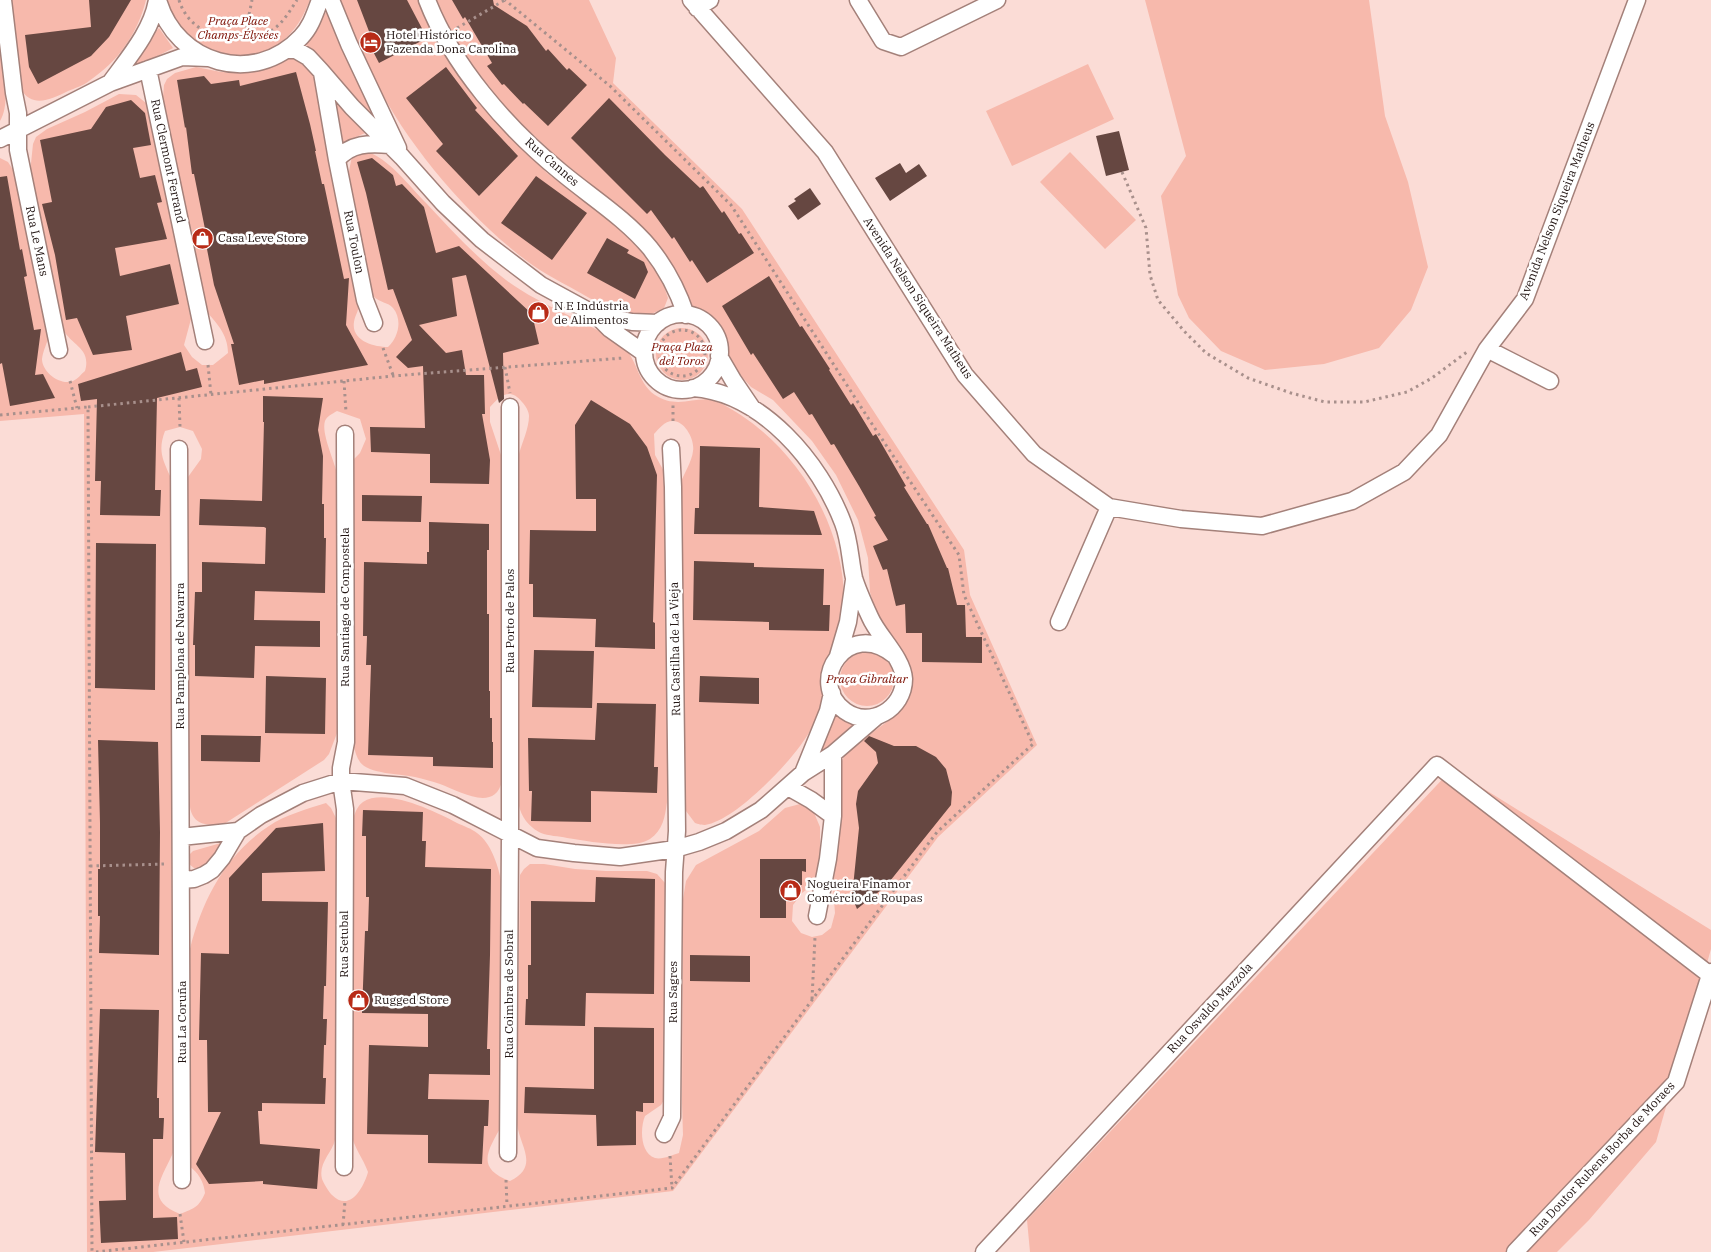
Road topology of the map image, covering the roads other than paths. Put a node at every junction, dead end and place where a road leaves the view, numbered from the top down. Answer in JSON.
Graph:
{"nodes":[{"id":1,"x":3,"y":0,"type":"edge"},
{"id":2,"x":158,"y":0,"type":"edge"},
{"id":3,"x":320,"y":0,"type":"edge"},
{"id":4,"x":332,"y":0,"type":"edge"},
{"id":5,"x":427,"y":0,"type":"edge"},
{"id":6,"x":858,"y":0,"type":"edge"},
{"id":7,"x":997,"y":0,"type":"edge"},
{"id":8,"x":1637,"y":0,"type":"edge"},
{"id":9,"x":699,"y":3,"type":"edge"},
{"id":10,"x":286,"y":50,"type":"junction"},
{"id":11,"x":208,"y":58,"type":"junction"},
{"id":12,"x":148,"y":69,"type":"junction"},
{"id":13,"x":321,"y":70,"type":"junction"},
{"id":14,"x":110,"y":83,"type":"junction"},
{"id":15,"x":17,"y":132,"type":"junction"},
{"id":16,"x":0,"y":139,"type":"edge"},
{"id":17,"x":390,"y":145,"type":"junction"},
{"id":18,"x":402,"y":157,"type":"junction"},
{"id":19,"x":337,"y":160,"type":"junction"},
{"id":20,"x":596,"y":315,"type":"junction"},
{"id":21,"x":686,"y":315,"type":"junction"},
{"id":22,"x":374,"y":323,"type":"dead end"},
{"id":23,"x":658,"y":323,"type":"junction"},
{"id":24,"x":205,"y":341,"type":"dead end"},
{"id":25,"x":1487,"y":349,"type":"junction"},
{"id":26,"x":59,"y":350,"type":"dead end"},
{"id":27,"x":636,"y":355,"type":"junction"},
{"id":28,"x":719,"y":356,"type":"junction"},
{"id":29,"x":1550,"y":382,"type":"dead end"},
{"id":30,"x":693,"y":388,"type":"junction"},
{"id":31,"x":510,"y":401,"type":"road end"},
{"id":32,"x":752,"y":408,"type":"junction"},
{"id":33,"x":345,"y":434,"type":"dead end"},
{"id":34,"x":671,"y":448,"type":"dead end"},
{"id":35,"x":179,"y":449,"type":"dead end"},
{"id":36,"x":1109,"y":506,"type":"junction"},
{"id":37,"x":854,"y":578,"type":"junction"},
{"id":38,"x":1059,"y":622,"type":"dead end"},
{"id":39,"x":894,"y":655,"type":"junction"},
{"id":40,"x":838,"y":656,"type":"junction"},
{"id":41,"x":832,"y":693,"type":"junction"},
{"id":42,"x":876,"y":717,"type":"junction"},
{"id":43,"x":833,"y":754,"type":"junction"},
{"id":44,"x":803,"y":773,"type":"junction"},
{"id":45,"x":341,"y":781,"type":"junction"},
{"id":46,"x":788,"y":787,"type":"junction"},
{"id":47,"x":833,"y":816,"type":"junction"},
{"id":48,"x":238,"y":832,"type":"junction"},
{"id":49,"x":510,"y":834,"type":"junction"},
{"id":50,"x":180,"y":837,"type":"junction"},
{"id":51,"x":675,"y":849,"type":"junction"},
{"id":52,"x":176,"y":864,"type":"joint"},
{"id":53,"x":181,"y":880,"type":"junction"},
{"id":54,"x":817,"y":916,"type":"dead end"},
{"id":55,"x":1710,"y":974,"type":"edge"},
{"id":56,"x":664,"y":1134,"type":"dead end"},
{"id":57,"x":508,"y":1153,"type":"dead end"},
{"id":58,"x":344,"y":1167,"type":"dead end"},
{"id":59,"x":182,"y":1180,"type":"dead end"},
{"id":60,"x":984,"y":1252,"type":"edge"},
{"id":61,"x":1515,"y":1252,"type":"edge"}],
"edges":[{"from":1,"to":15,"type":"street","name":"Rua Le Mans"},
{"from":2,"to":11,"type":"street"},
{"from":2,"to":14,"type":"street"},
{"from":3,"to":10,"type":"street"},
{"from":4,"to":18,"type":"street"},
{"from":5,"to":21,"type":"street","name":"Rua Cannes"},
{"from":6,"to":7,"type":"street"},
{"from":8,"to":25,"type":"street","name":"Avenida Nelson Siqueira Matheus"},
{"from":9,"to":36,"type":"street","name":"Avenida Nelson Siqueira Matheus"},
{"from":10,"to":11,"type":"street"},
{"from":10,"to":13,"type":"street"},
{"from":11,"to":12,"type":"street"},
{"from":12,"to":14,"type":"street"},
{"from":12,"to":24,"type":"street","name":"Rua Clermont Ferrand"},
{"from":13,"to":17,"type":"street"},
{"from":13,"to":19,"type":"street","name":"Rua Toulon"},
{"from":14,"to":15,"type":"street"},
{"from":15,"to":16,"type":"street"},
{"from":15,"to":26,"type":"street","name":"Rua Le Mans"},
{"from":17,"to":18,"type":"street"},
{"from":17,"to":19,"type":"street"},
{"from":18,"to":20,"type":"street"},
{"from":19,"to":22,"type":"street","name":"Rua Toulon"},
{"from":20,"to":23,"type":"street"},
{"from":20,"to":27,"type":"street"},
{"from":21,"to":23,"type":"street"},
{"from":21,"to":28,"type":"street"},
{"from":23,"to":27,"type":"street"},
{"from":25,"to":29,"type":"street"},
{"from":25,"to":36,"type":"street","name":"Avenida Nelson Siqueira Matheus"},
{"from":27,"to":30,"type":"street"},
{"from":28,"to":30,"type":"street"},
{"from":28,"to":32,"type":"street"},
{"from":30,"to":32,"type":"street"},
{"from":31,"to":49,"type":"street","name":"Rua Porto de Palos"},
{"from":32,"to":37,"type":"street"},
{"from":33,"to":45,"type":"street","name":"Rua Santiago de Compostela"},
{"from":34,"to":51,"type":"street","name":"Rua Castilha de La Vieja"},
{"from":35,"to":50,"type":"street","name":"Rua Pamplona de Navarra"},
{"from":36,"to":38,"type":"street"},
{"from":37,"to":39,"type":"street"},
{"from":37,"to":40,"type":"street"},
{"from":39,"to":40,"type":"street"},
{"from":39,"to":42,"type":"street"},
{"from":40,"to":41,"type":"street"},
{"from":41,"to":42,"type":"street"},
{"from":41,"to":44,"type":"street"},
{"from":42,"to":43,"type":"street"},
{"from":43,"to":44,"type":"street"},
{"from":43,"to":47,"type":"street"},
{"from":44,"to":46,"type":"street"},
{"from":45,"to":48,"type":"street"},
{"from":45,"to":49,"type":"street"},
{"from":45,"to":58,"type":"street","name":"Rua Setubal"},
{"from":46,"to":47,"type":"street"},
{"from":46,"to":51,"type":"street"},
{"from":47,"to":54,"type":"street"},
{"from":48,"to":50,"type":"street"},
{"from":48,"to":53,"type":"street"},
{"from":49,"to":51,"type":"street"},
{"from":49,"to":57,"type":"street","name":"Rua Coimbra de Sobral"},
{"from":50,"to":52,"type":"street","name":"Rua Pamplona de Navarra"},
{"from":51,"to":56,"type":"street","name":"Rua Sagres"},
{"from":52,"to":53,"type":"street","name":"Rua La Coruña"},
{"from":53,"to":59,"type":"street","name":"Rua La Coruña"},
{"from":55,"to":60,"type":"street","name":"Rua Osvaldo Mazzola"},
{"from":55,"to":61,"type":"street","name":"Rua Doutor Rubens Borba de Moraes"}]}
